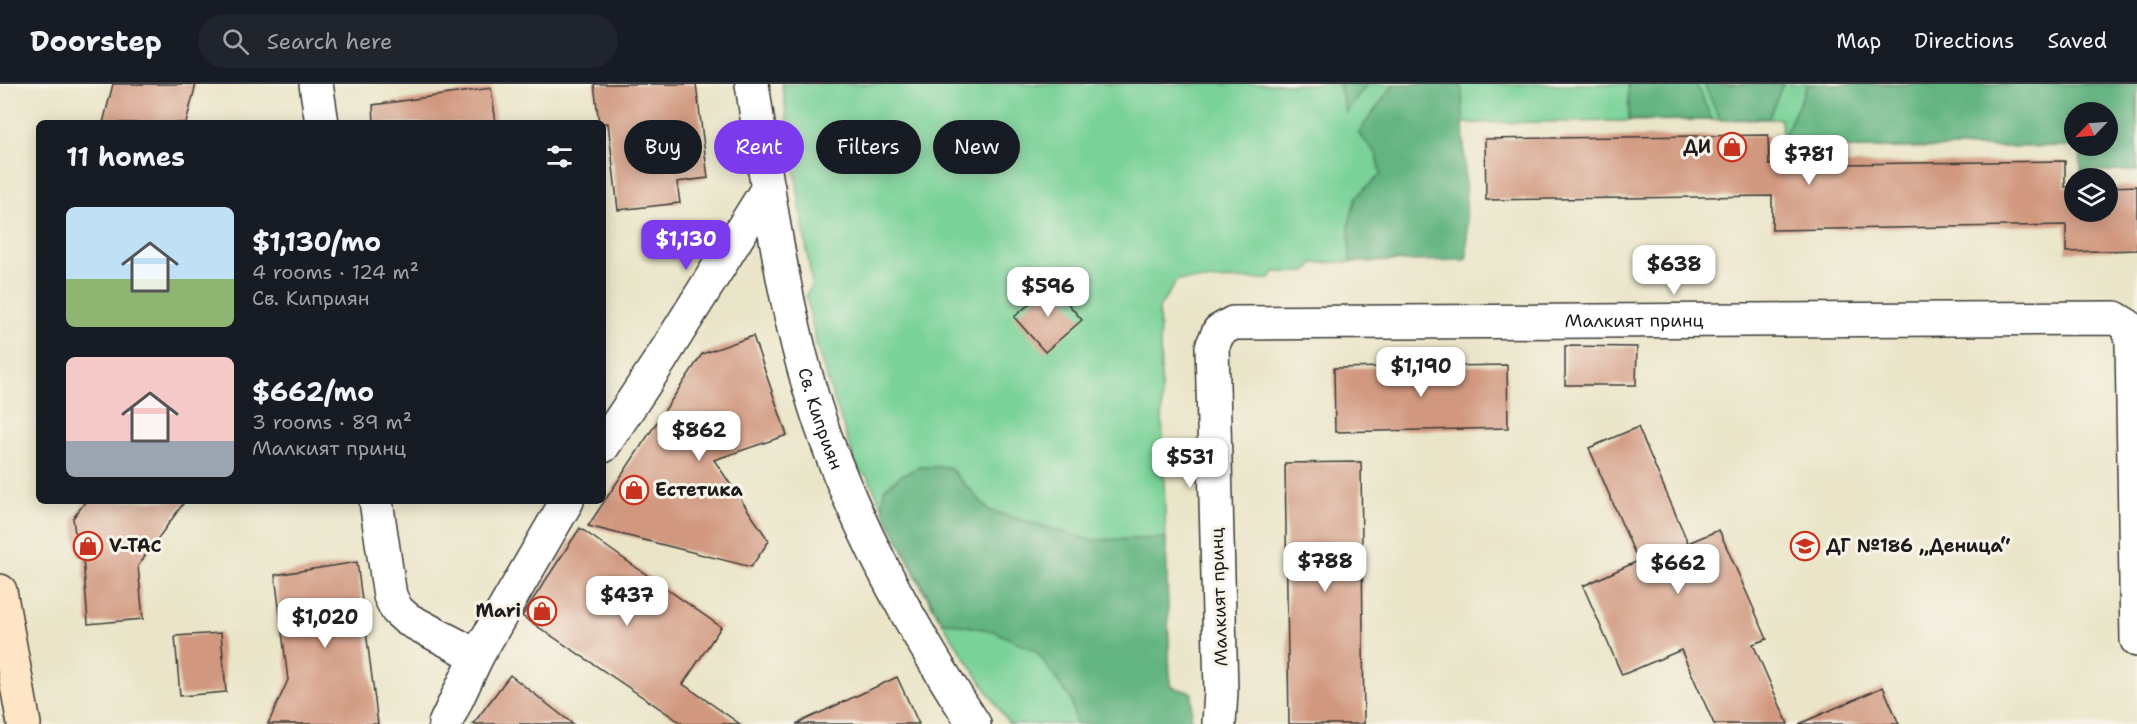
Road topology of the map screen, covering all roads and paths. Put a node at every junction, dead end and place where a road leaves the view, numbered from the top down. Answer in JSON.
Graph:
{"nodes":[{"id":1,"x":316,"y":84,"type":"edge"},
{"id":2,"x":752,"y":84,"type":"edge"},
{"id":3,"x":322,"y":120,"type":"edge"},
{"id":4,"x":768,"y":188,"type":"junction"},
{"id":5,"x":606,"y":442,"type":"edge"},
{"id":6,"x":376,"y":504,"type":"edge"},
{"id":7,"x":565,"y":504,"type":"edge"},
{"id":8,"x":0,"y":591,"type":"edge"},
{"id":9,"x":2137,"y":640,"type":"edge"},
{"id":10,"x":477,"y":656,"type":"junction"},
{"id":11,"x":24,"y":724,"type":"edge"},
{"id":12,"x":445,"y":724,"type":"edge"},
{"id":13,"x":974,"y":724,"type":"edge"},
{"id":14,"x":1219,"y":724,"type":"edge"}],
"edges":[{"from":1,"to":3,"type":"street"},
{"from":2,"to":4,"type":"street","name":"Св. Киприян"},
{"from":4,"to":5,"type":"street"},
{"from":4,"to":13,"type":"street","name":"Св. Киприян"},
{"from":6,"to":10,"type":"street"},
{"from":7,"to":10,"type":"street"},
{"from":8,"to":11,"type":"main road"},
{"from":9,"to":14,"type":"street","name":"Малкият принц"},
{"from":10,"to":12,"type":"street"}]}
